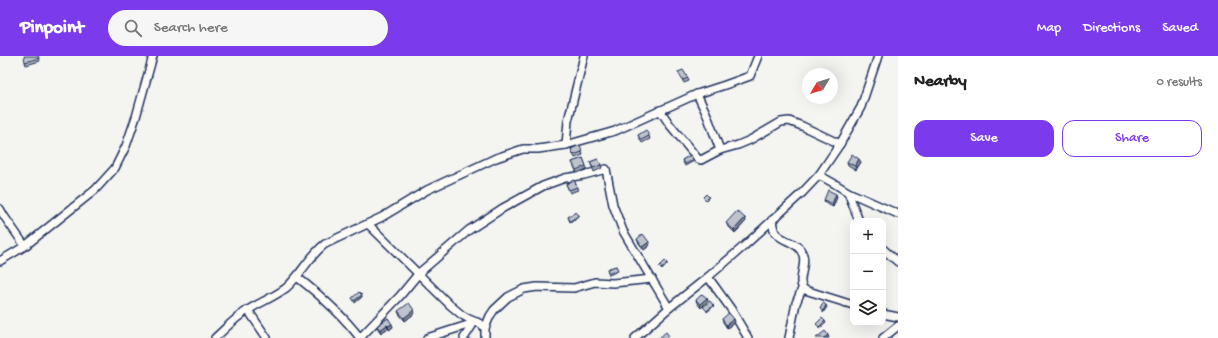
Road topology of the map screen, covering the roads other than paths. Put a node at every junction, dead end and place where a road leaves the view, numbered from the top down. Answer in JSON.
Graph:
{"nodes":[{"id":1,"x":153,"y":56,"type":"edge"},
{"id":2,"x":584,"y":56,"type":"edge"},
{"id":3,"x":758,"y":56,"type":"edge"},
{"id":4,"x":878,"y":56,"type":"edge"},
{"id":5,"x":697,"y":94,"type":"junction"},
{"id":6,"x":660,"y":110,"type":"junction"},
{"id":7,"x":840,"y":144,"type":"junction"},
{"id":8,"x":566,"y":146,"type":"junction"},
{"id":9,"x":720,"y":150,"type":"junction"},
{"id":10,"x":819,"y":175,"type":"junction"},
{"id":11,"x":848,"y":192,"type":"junction"},
{"id":12,"x":0,"y":209,"type":"edge"},
{"id":13,"x":898,"y":214,"type":"edge"},
{"id":14,"x":858,"y":218,"type":"edge"},
{"id":15,"x":772,"y":220,"type":"junction"},
{"id":16,"x":368,"y":224,"type":"junction"},
{"id":17,"x":25,"y":246,"type":"junction"},
{"id":18,"x":886,"y":252,"type":"edge"},
{"id":19,"x":0,"y":261,"type":"edge"},
{"id":20,"x":898,"y":262,"type":"edge"},
{"id":21,"x":419,"y":273,"type":"junction"},
{"id":22,"x":297,"y":277,"type":"junction"},
{"id":23,"x":708,"y":277,"type":"junction"},
{"id":24,"x":652,"y":279,"type":"junction"},
{"id":25,"x":802,"y":288,"type":"junction"},
{"id":26,"x":850,"y":304,"type":"edge"},
{"id":27,"x":669,"y":308,"type":"junction"},
{"id":28,"x":248,"y":310,"type":"junction"},
{"id":29,"x":886,"y":315,"type":"edge"},
{"id":30,"x":898,"y":317,"type":"edge"},
{"id":31,"x":475,"y":323,"type":"junction"},
{"id":32,"x":898,"y":326,"type":"edge"},
{"id":33,"x":485,"y":328,"type":"junction"},
{"id":34,"x":215,"y":338,"type":"edge"},
{"id":35,"x":267,"y":338,"type":"edge"},
{"id":36,"x":360,"y":338,"type":"edge"},
{"id":37,"x":427,"y":338,"type":"edge"},
{"id":38,"x":464,"y":338,"type":"edge"},
{"id":39,"x":485,"y":338,"type":"edge"},
{"id":40,"x":635,"y":338,"type":"edge"},
{"id":41,"x":748,"y":338,"type":"edge"},
{"id":42,"x":789,"y":338,"type":"edge"},
{"id":43,"x":883,"y":338,"type":"edge"}],
"edges":[{"from":1,"to":17,"type":"street"},
{"from":2,"to":8,"type":"street"},
{"from":3,"to":5,"type":"street"},
{"from":4,"to":7,"type":"street"},
{"from":5,"to":6,"type":"street"},
{"from":5,"to":9,"type":"street"},
{"from":6,"to":8,"type":"street"},
{"from":6,"to":9,"type":"street"},
{"from":7,"to":9,"type":"street"},
{"from":7,"to":10,"type":"street"},
{"from":8,"to":16,"type":"street"},
{"from":10,"to":11,"type":"street"},
{"from":10,"to":15,"type":"street"},
{"from":11,"to":13,"type":"street"},
{"from":11,"to":14,"type":"street"},
{"from":12,"to":17,"type":"street"},
{"from":15,"to":23,"type":"street"},
{"from":15,"to":25,"type":"street"},
{"from":16,"to":21,"type":"street"},
{"from":16,"to":22,"type":"street"},
{"from":17,"to":19,"type":"street"},
{"from":18,"to":20,"type":"street"},
{"from":21,"to":24,"type":"street"},
{"from":21,"to":31,"type":"street"},
{"from":21,"to":36,"type":"street"},
{"from":22,"to":28,"type":"street"},
{"from":22,"to":36,"type":"street"},
{"from":23,"to":27,"type":"street"},
{"from":23,"to":41,"type":"street"},
{"from":24,"to":27,"type":"street"},
{"from":24,"to":33,"type":"street"},
{"from":25,"to":26,"type":"street"},
{"from":25,"to":42,"type":"street"},
{"from":27,"to":40,"type":"street"},
{"from":28,"to":34,"type":"street"},
{"from":28,"to":35,"type":"street"},
{"from":29,"to":30,"type":"street"},
{"from":31,"to":33,"type":"street"},
{"from":31,"to":37,"type":"street"},
{"from":31,"to":38,"type":"street"},
{"from":32,"to":43,"type":"street"},
{"from":33,"to":39,"type":"street"}]}
